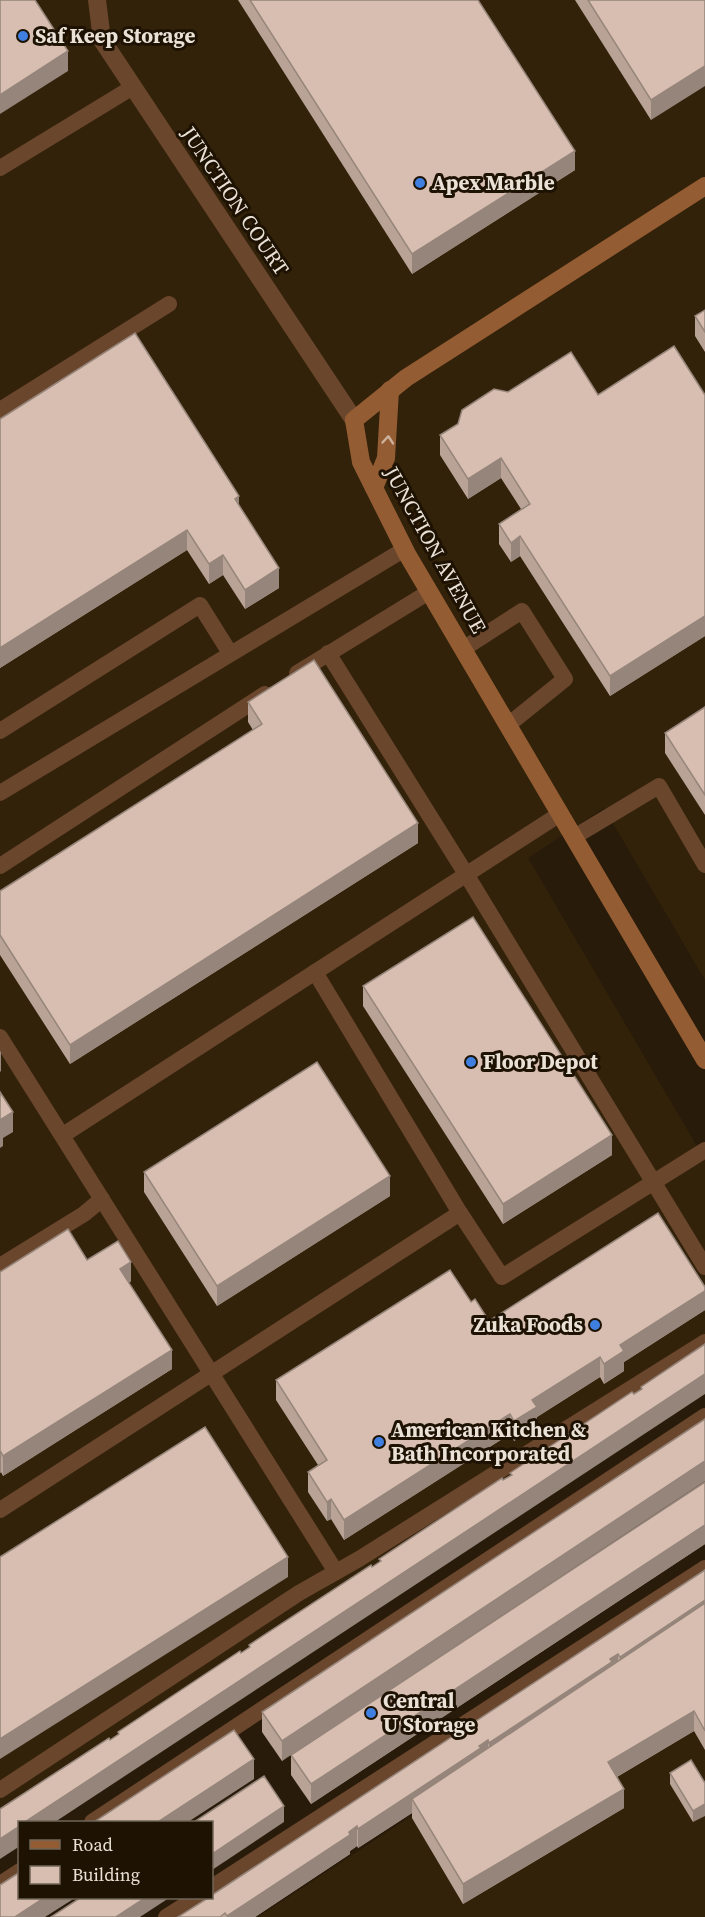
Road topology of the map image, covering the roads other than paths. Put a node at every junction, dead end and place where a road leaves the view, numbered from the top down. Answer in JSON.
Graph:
{"nodes":[{"id":1,"x":97,"y":0,"type":"edge"},
{"id":2,"x":133,"y":87,"type":"junction"},
{"id":3,"x":0,"y":168,"type":"edge"},
{"id":4,"x":705,"y":186,"type":"edge"},
{"id":5,"x":169,"y":304,"type":"dead end"},
{"id":6,"x":390,"y":390,"type":"junction"},
{"id":7,"x":0,"y":410,"type":"edge"},
{"id":8,"x":354,"y":420,"type":"junction"},
{"id":9,"x":374,"y":488,"type":"junction"},
{"id":10,"x":405,"y":549,"type":"junction"},
{"id":11,"x":429,"y":592,"type":"junction"},
{"id":12,"x":463,"y":650,"type":"junction"},
{"id":13,"x":230,"y":653,"type":"junction"},
{"id":14,"x":328,"y":653,"type":"junction"},
{"id":15,"x":508,"y":725,"type":"junction"},
{"id":16,"x":0,"y":731,"type":"edge"},
{"id":17,"x":0,"y":793,"type":"edge"},
{"id":18,"x":560,"y":814,"type":"junction"},
{"id":19,"x":574,"y":837,"type":"junction"},
{"id":20,"x":705,"y":865,"type":"edge"},
{"id":21,"x":0,"y":866,"type":"edge"},
{"id":22,"x":466,"y":874,"type":"junction"},
{"id":23,"x":315,"y":972,"type":"junction"},
{"id":24,"x":0,"y":1037,"type":"edge"},
{"id":25,"x":705,"y":1060,"type":"edge"},
{"id":26,"x":63,"y":1135,"type":"junction"},
{"id":27,"x":705,"y":1150,"type":"edge"},
{"id":28,"x":652,"y":1183,"type":"junction"},
{"id":29,"x":102,"y":1199,"type":"junction"},
{"id":30,"x":460,"y":1213,"type":"junction"},
{"id":31,"x":0,"y":1266,"type":"edge"},
{"id":32,"x":705,"y":1267,"type":"edge"},
{"id":33,"x":705,"y":1342,"type":"edge"},
{"id":34,"x":211,"y":1374,"type":"junction"},
{"id":35,"x":705,"y":1416,"type":"edge"},
{"id":36,"x":0,"y":1510,"type":"edge"},
{"id":37,"x":705,"y":1568,"type":"edge"},
{"id":38,"x":336,"y":1572,"type":"junction"},
{"id":39,"x":0,"y":1790,"type":"edge"},
{"id":40,"x":94,"y":1821,"type":"edge"},
{"id":41,"x":18,"y":1872,"type":"edge"},
{"id":42,"x":0,"y":1884,"type":"edge"},
{"id":43,"x":213,"y":1886,"type":"edge"},
{"id":44,"x":194,"y":1899,"type":"edge"},
{"id":45,"x":166,"y":1917,"type":"edge"}],
"edges":[{"from":1,"to":2,"type":"street","name":"JUNCTION COURT"},
{"from":2,"to":3,"type":"lane"},
{"from":2,"to":8,"type":"street","name":"JUNCTION COURT"},
{"from":4,"to":6,"type":"street"},
{"from":5,"to":7,"type":"lane"},
{"from":6,"to":8,"type":"street"},
{"from":9,"to":6,"type":"street","one_way":true},
{"from":8,"to":9,"type":"street","name":"JUNCTION AVENUE"},
{"from":9,"to":10,"type":"street","name":"JUNCTION AVENUE"},
{"from":10,"to":11,"type":"street","name":"JUNCTION AVENUE"},
{"from":10,"to":13,"type":"lane"},
{"from":11,"to":12,"type":"street","name":"JUNCTION AVENUE"},
{"from":11,"to":14,"type":"lane"},
{"from":12,"to":15,"type":"street","name":"JUNCTION AVENUE"},
{"from":12,"to":15,"type":"lane"},
{"from":13,"to":16,"type":"lane"},
{"from":13,"to":17,"type":"lane"},
{"from":14,"to":21,"type":"lane"},
{"from":14,"to":22,"type":"lane"},
{"from":15,"to":18,"type":"street","name":"JUNCTION AVENUE"},
{"from":18,"to":19,"type":"street","name":"JUNCTION AVENUE"},
{"from":18,"to":22,"type":"lane"},
{"from":19,"to":20,"type":"lane"},
{"from":19,"to":25,"type":"street","name":"JUNCTION AVENUE"},
{"from":22,"to":23,"type":"lane"},
{"from":22,"to":28,"type":"lane"},
{"from":23,"to":26,"type":"lane"},
{"from":23,"to":30,"type":"lane"},
{"from":24,"to":26,"type":"lane"},
{"from":26,"to":29,"type":"lane"},
{"from":27,"to":28,"type":"lane"},
{"from":28,"to":30,"type":"lane"},
{"from":28,"to":32,"type":"lane"},
{"from":29,"to":31,"type":"lane"},
{"from":29,"to":34,"type":"lane"},
{"from":30,"to":34,"type":"lane"},
{"from":33,"to":38,"type":"lane"},
{"from":34,"to":36,"type":"lane"},
{"from":34,"to":38,"type":"lane"},
{"from":35,"to":40,"type":"lane"},
{"from":37,"to":43,"type":"lane"},
{"from":38,"to":39,"type":"lane"},
{"from":41,"to":42,"type":"lane"},
{"from":44,"to":45,"type":"lane"}]}
